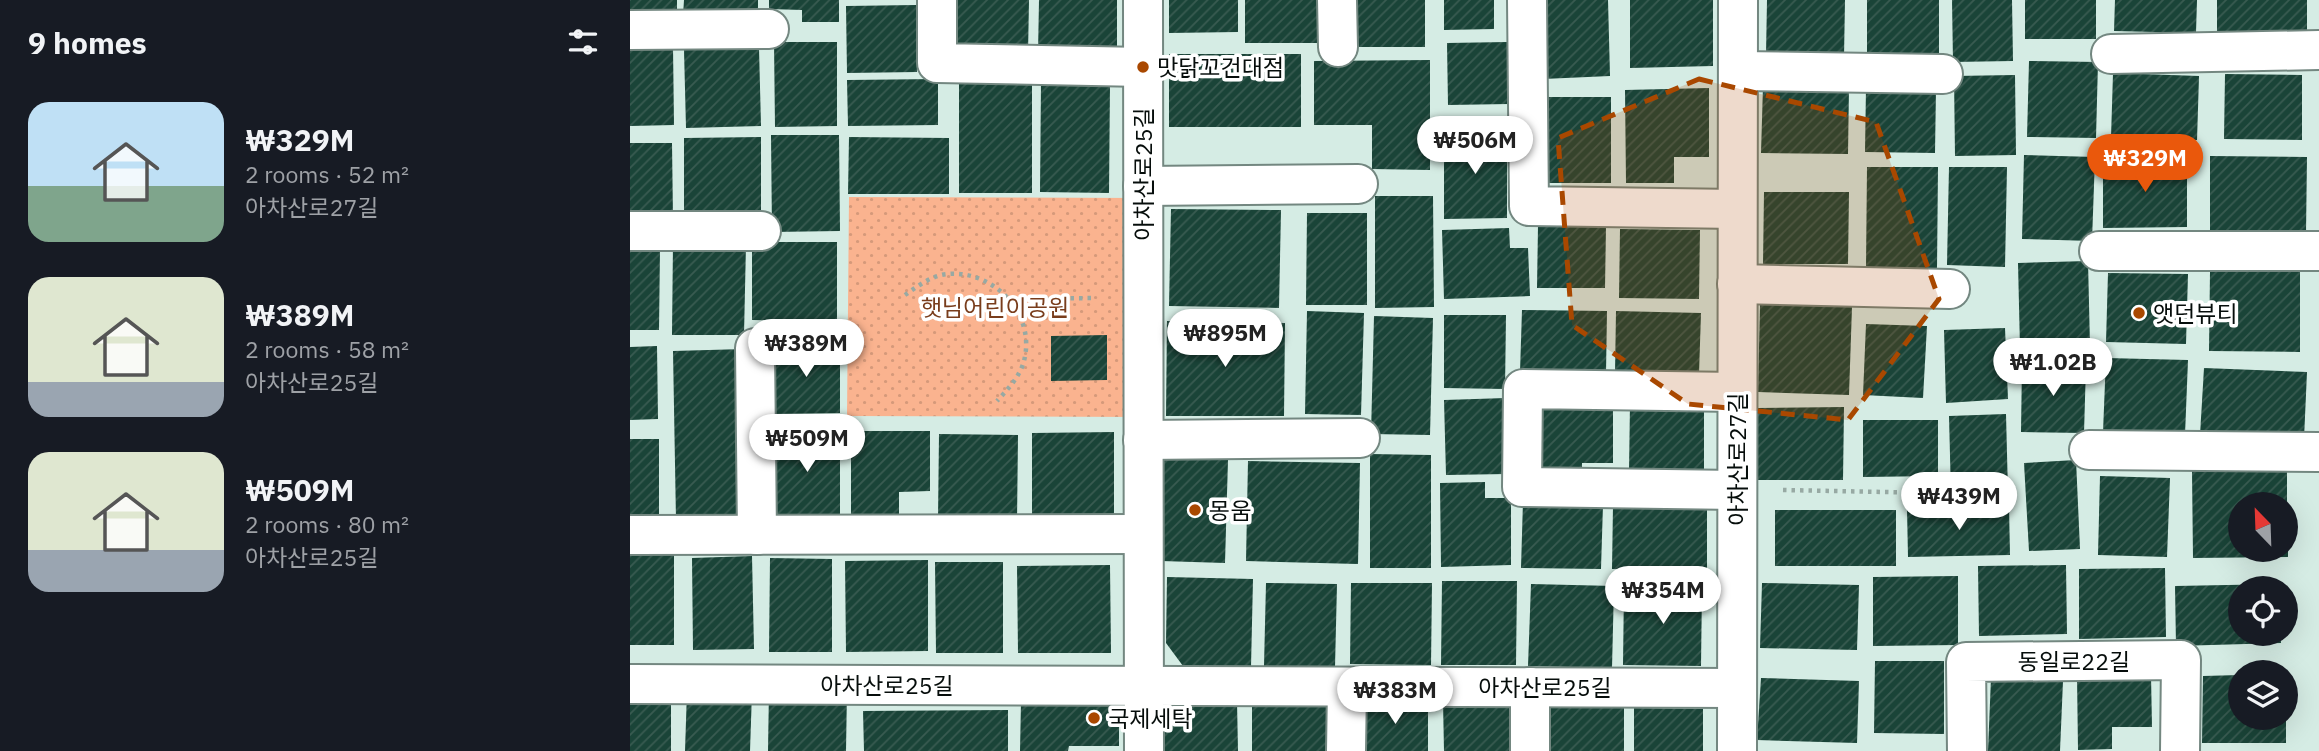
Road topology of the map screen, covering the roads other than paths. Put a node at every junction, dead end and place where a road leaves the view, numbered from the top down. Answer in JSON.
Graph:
{"nodes":[{"id":1,"x":937,"y":0,"type":"edge"},
{"id":2,"x":1143,"y":0,"type":"edge"},
{"id":3,"x":1337,"y":0,"type":"edge"},
{"id":4,"x":1527,"y":0,"type":"edge"},
{"id":5,"x":1738,"y":0,"type":"edge"},
{"id":6,"x":769,"y":29,"type":"dead end"},
{"id":7,"x":630,"y":30,"type":"edge"},
{"id":8,"x":1338,"y":47,"type":"dead end"},
{"id":9,"x":2319,"y":50,"type":"edge"},
{"id":10,"x":2111,"y":54,"type":"dead end"},
{"id":11,"x":1143,"y":67,"type":"junction"},
{"id":12,"x":1738,"y":71,"type":"junction"},
{"id":13,"x":1943,"y":74,"type":"dead end"},
{"id":14,"x":1358,"y":184,"type":"dead end"},
{"id":15,"x":1143,"y":186,"type":"junction"},
{"id":16,"x":1737,"y":209,"type":"junction"},
{"id":17,"x":630,"y":231,"type":"edge"},
{"id":18,"x":761,"y":231,"type":"dead end"},
{"id":19,"x":2099,"y":251,"type":"dead end"},
{"id":20,"x":2319,"y":251,"type":"edge"},
{"id":21,"x":1737,"y":284,"type":"junction"},
{"id":22,"x":1950,"y":289,"type":"dead end"},
{"id":23,"x":755,"y":348,"type":"dead end"},
{"id":24,"x":1737,"y":391,"type":"junction"},
{"id":25,"x":1360,"y":438,"type":"dead end"},
{"id":26,"x":1143,"y":440,"type":"junction"},
{"id":27,"x":2089,"y":450,"type":"dead end"},
{"id":28,"x":2319,"y":452,"type":"edge"},
{"id":29,"x":1737,"y":490,"type":"junction"},
{"id":30,"x":1143,"y":534,"type":"junction"},
{"id":31,"x":630,"y":535,"type":"edge"},
{"id":32,"x":757,"y":535,"type":"junction"},
{"id":33,"x":630,"y":684,"type":"edge"},
{"id":34,"x":1144,"y":686,"type":"junction"},
{"id":35,"x":1347,"y":687,"type":"junction"},
{"id":36,"x":1530,"y":687,"type":"junction"},
{"id":37,"x":1737,"y":688,"type":"junction"},
{"id":38,"x":1144,"y":751,"type":"edge"},
{"id":39,"x":1346,"y":751,"type":"edge"},
{"id":40,"x":1530,"y":751,"type":"edge"},
{"id":41,"x":1737,"y":751,"type":"edge"},
{"id":42,"x":1967,"y":751,"type":"edge"},
{"id":43,"x":2180,"y":751,"type":"edge"}],
"edges":[{"from":1,"to":11,"type":"street"},
{"from":2,"to":11,"type":"street","name":"아차산로25길"},
{"from":3,"to":8,"type":"street"},
{"from":4,"to":16,"type":"street"},
{"from":5,"to":12,"type":"street","name":"아차산로27길"},
{"from":6,"to":7,"type":"street"},
{"from":9,"to":10,"type":"street"},
{"from":11,"to":15,"type":"street","name":"아차산로25길"},
{"from":12,"to":13,"type":"street"},
{"from":12,"to":16,"type":"street","name":"아차산로27길"},
{"from":14,"to":15,"type":"street"},
{"from":15,"to":26,"type":"street","name":"아차산로25길"},
{"from":16,"to":21,"type":"street","name":"아차산로27길"},
{"from":17,"to":18,"type":"street"},
{"from":19,"to":20,"type":"street"},
{"from":21,"to":22,"type":"street"},
{"from":21,"to":24,"type":"street","name":"아차산로27길"},
{"from":23,"to":32,"type":"street"},
{"from":24,"to":29,"type":"street","name":"아차산로27길"},
{"from":24,"to":29,"type":"street"},
{"from":25,"to":26,"type":"street"},
{"from":26,"to":30,"type":"street","name":"아차산로25길"},
{"from":27,"to":28,"type":"street"},
{"from":29,"to":37,"type":"street","name":"아차산로27길"},
{"from":30,"to":32,"type":"street"},
{"from":30,"to":34,"type":"street","name":"아차산로25길"},
{"from":31,"to":32,"type":"street"},
{"from":33,"to":34,"type":"street","name":"아차산로25길"},
{"from":34,"to":35,"type":"street","name":"아차산로25길"},
{"from":34,"to":38,"type":"street","name":"아차산로25길"},
{"from":35,"to":36,"type":"street","name":"아차산로25길"},
{"from":35,"to":39,"type":"street"},
{"from":36,"to":37,"type":"street","name":"아차산로25길"},
{"from":36,"to":40,"type":"street"},
{"from":37,"to":41,"type":"street","name":"아차산로27길"},
{"from":42,"to":43,"type":"street","name":"동일로22길"}]}
